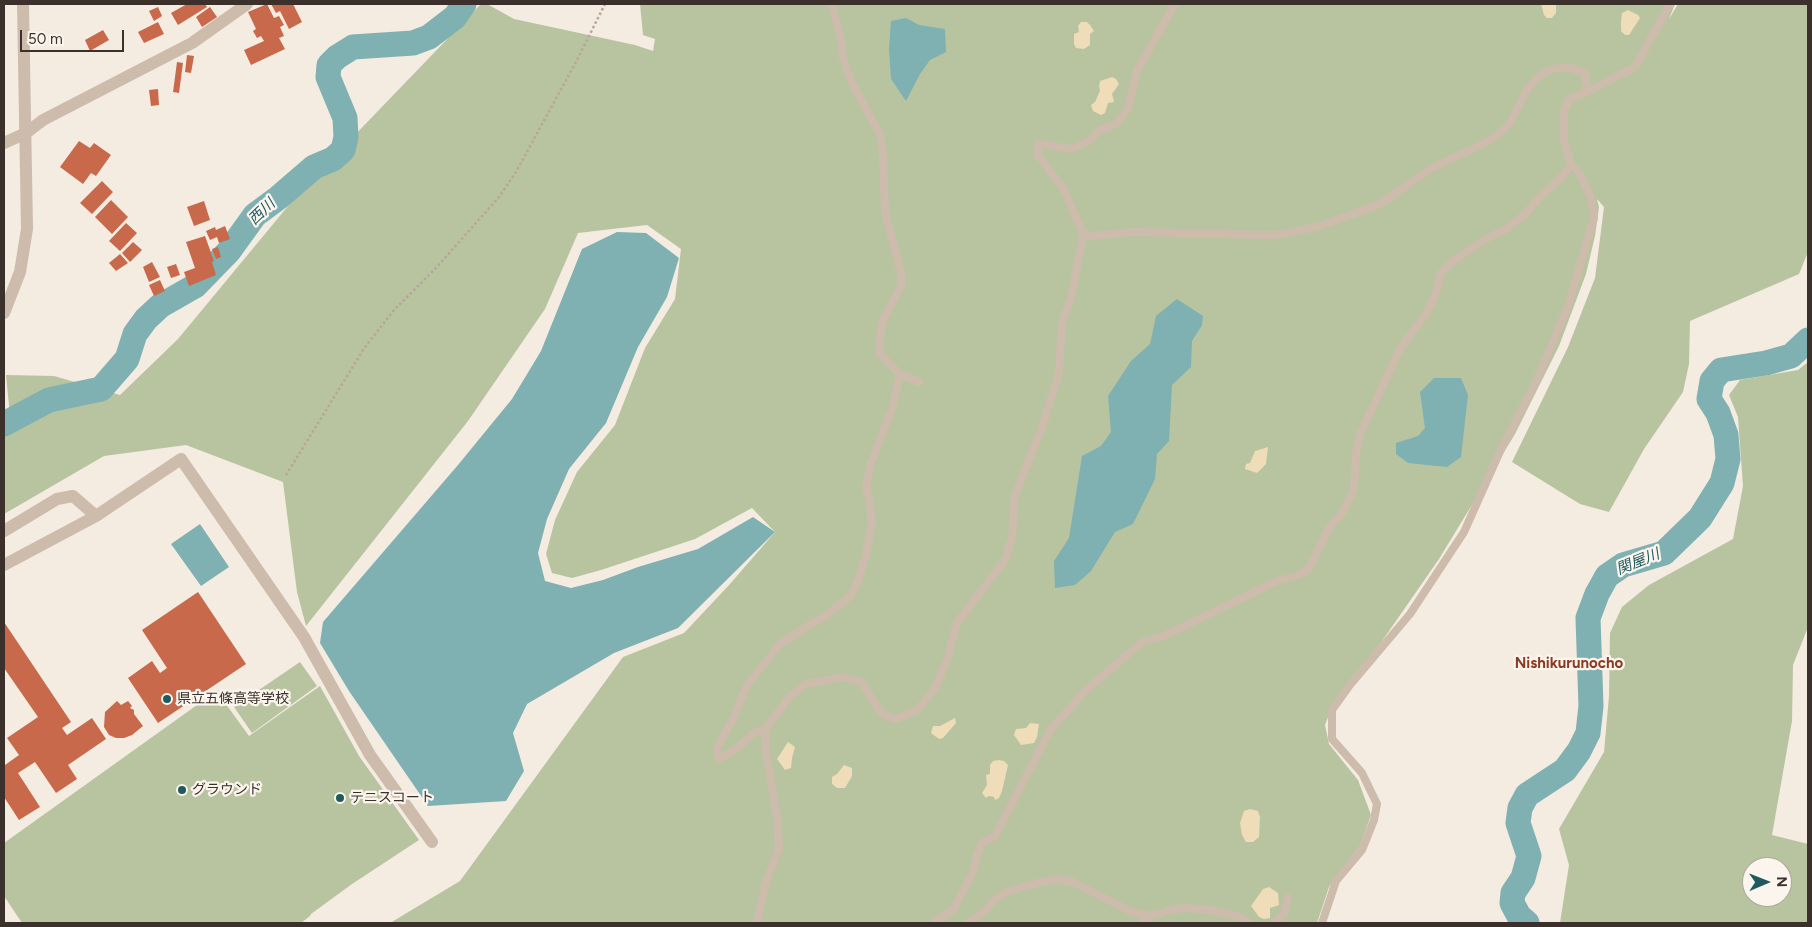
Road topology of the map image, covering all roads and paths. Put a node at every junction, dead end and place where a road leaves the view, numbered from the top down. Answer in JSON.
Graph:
{"nodes":[{"id":1,"x":23,"y":4,"type":"edge"},
{"id":2,"x":247,"y":4,"type":"edge"},
{"id":3,"x":605,"y":4,"type":"edge"},
{"id":4,"x":831,"y":4,"type":"edge"},
{"id":5,"x":1175,"y":4,"type":"edge"},
{"id":6,"x":1670,"y":4,"type":"edge"},
{"id":7,"x":1587,"y":92,"type":"junction"},
{"id":8,"x":26,"y":133,"type":"junction"},
{"id":9,"x":4,"y":142,"type":"edge"},
{"id":10,"x":1571,"y":164,"type":"junction"},
{"id":11,"x":1083,"y":233,"type":"junction"},
{"id":12,"x":4,"y":313,"type":"edge"},
{"id":13,"x":900,"y":374,"type":"junction"},
{"id":14,"x":919,"y":382,"type":"dead end"},
{"id":15,"x":286,"y":475,"type":"dead end"},
{"id":16,"x":96,"y":516,"type":"junction"},
{"id":17,"x":4,"y":530,"type":"edge"},
{"id":18,"x":4,"y":565,"type":"edge"},
{"id":19,"x":766,"y":728,"type":"junction"},
{"id":20,"x":432,"y":842,"type":"dead end"},
{"id":21,"x":1288,"y":898,"type":"dead end"},
{"id":22,"x":1151,"y":916,"type":"junction"},
{"id":23,"x":757,"y":923,"type":"edge"},
{"id":24,"x":936,"y":923,"type":"edge"},
{"id":25,"x":968,"y":923,"type":"edge"},
{"id":26,"x":1142,"y":923,"type":"edge"},
{"id":27,"x":1248,"y":923,"type":"edge"},
{"id":28,"x":1274,"y":923,"type":"edge"},
{"id":29,"x":1322,"y":923,"type":"edge"}],
"edges":[{"from":1,"to":8,"type":"street"},
{"from":2,"to":8,"type":"street"},
{"from":3,"to":15,"type":"path"},
{"from":4,"to":13,"type":"lane"},
{"from":5,"to":11,"type":"lane"},
{"from":6,"to":7,"type":"lane"},
{"from":7,"to":10,"type":"lane"},
{"from":7,"to":11,"type":"lane"},
{"from":8,"to":9,"type":"street"},
{"from":8,"to":12,"type":"street"},
{"from":10,"to":24,"type":"lane"},
{"from":10,"to":29,"type":"lane"},
{"from":11,"to":19,"type":"lane"},
{"from":13,"to":14,"type":"lane"},
{"from":13,"to":19,"type":"lane"},
{"from":16,"to":17,"type":"street"},
{"from":16,"to":18,"type":"street"},
{"from":16,"to":20,"type":"street"},
{"from":19,"to":23,"type":"lane"},
{"from":21,"to":28,"type":"lane"},
{"from":22,"to":25,"type":"lane"},
{"from":22,"to":26,"type":"lane"},
{"from":22,"to":27,"type":"lane"}]}
